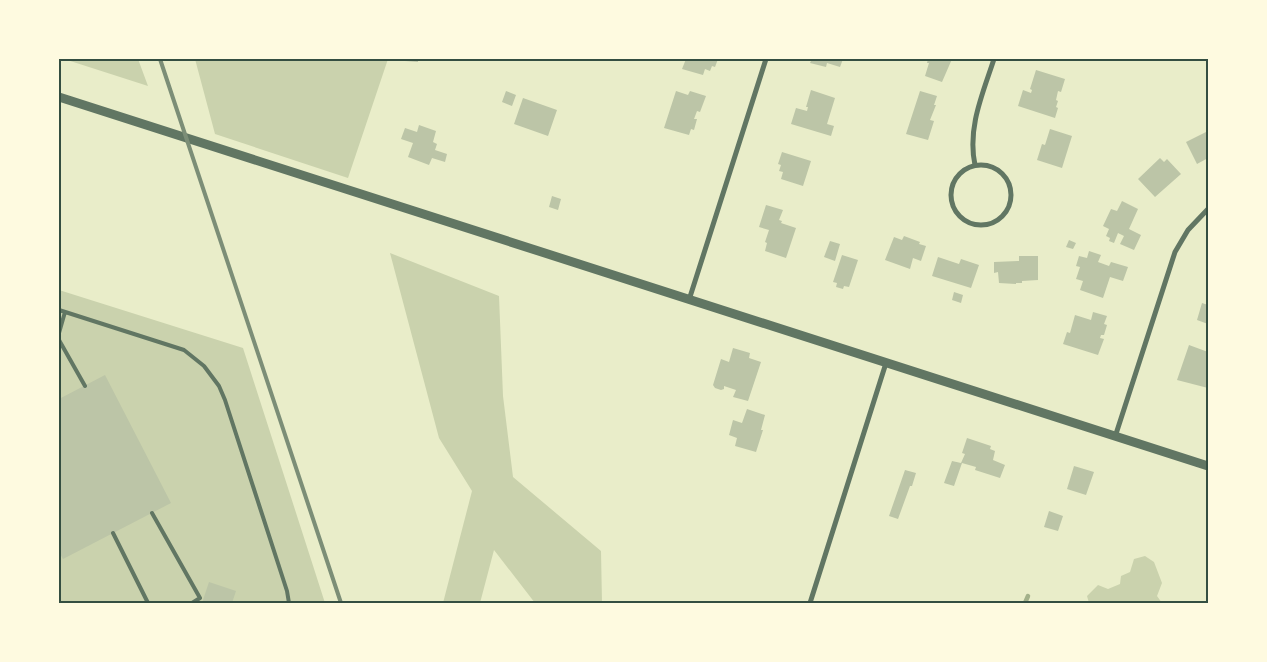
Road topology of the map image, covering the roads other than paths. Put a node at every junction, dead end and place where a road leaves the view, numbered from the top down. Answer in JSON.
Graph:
{"nodes":[{"id":1,"x":766,"y":59,"type":"edge"},
{"id":2,"x":994,"y":59,"type":"edge"},
{"id":3,"x":59,"y":97,"type":"edge"},
{"id":4,"x":974,"y":165,"type":"junction"},
{"id":5,"x":1208,"y":209,"type":"edge"},
{"id":6,"x":689,"y":300,"type":"junction"},
{"id":7,"x":59,"y":310,"type":"edge"},
{"id":8,"x":66,"y":312,"type":"junction"},
{"id":9,"x":59,"y":333,"type":"edge"},
{"id":10,"x":59,"y":340,"type":"edge"},
{"id":11,"x":886,"y":363,"type":"junction"},
{"id":12,"x":85,"y":386,"type":"dead end"},
{"id":13,"x":1115,"y":436,"type":"junction"},
{"id":14,"x":1208,"y":466,"type":"edge"},
{"id":15,"x":152,"y":513,"type":"dead end"},
{"id":16,"x":113,"y":533,"type":"dead end"},
{"id":17,"x":148,"y":603,"type":"edge"},
{"id":18,"x":192,"y":603,"type":"edge"},
{"id":19,"x":289,"y":603,"type":"edge"},
{"id":20,"x":810,"y":603,"type":"edge"}],
"edges":[{"from":1,"to":6,"type":"street"},
{"from":2,"to":4,"type":"street"},
{"from":3,"to":6,"type":"street"},
{"from":4,"to":4,"type":"street"},
{"from":5,"to":13,"type":"street"},
{"from":6,"to":11,"type":"street"},
{"from":7,"to":8,"type":"lane"},
{"from":8,"to":9,"type":"lane"},
{"from":8,"to":19,"type":"lane"},
{"from":10,"to":12,"type":"lane"},
{"from":11,"to":13,"type":"street"},
{"from":11,"to":20,"type":"street"},
{"from":13,"to":14,"type":"street"},
{"from":15,"to":18,"type":"lane"},
{"from":16,"to":17,"type":"lane"}]}
